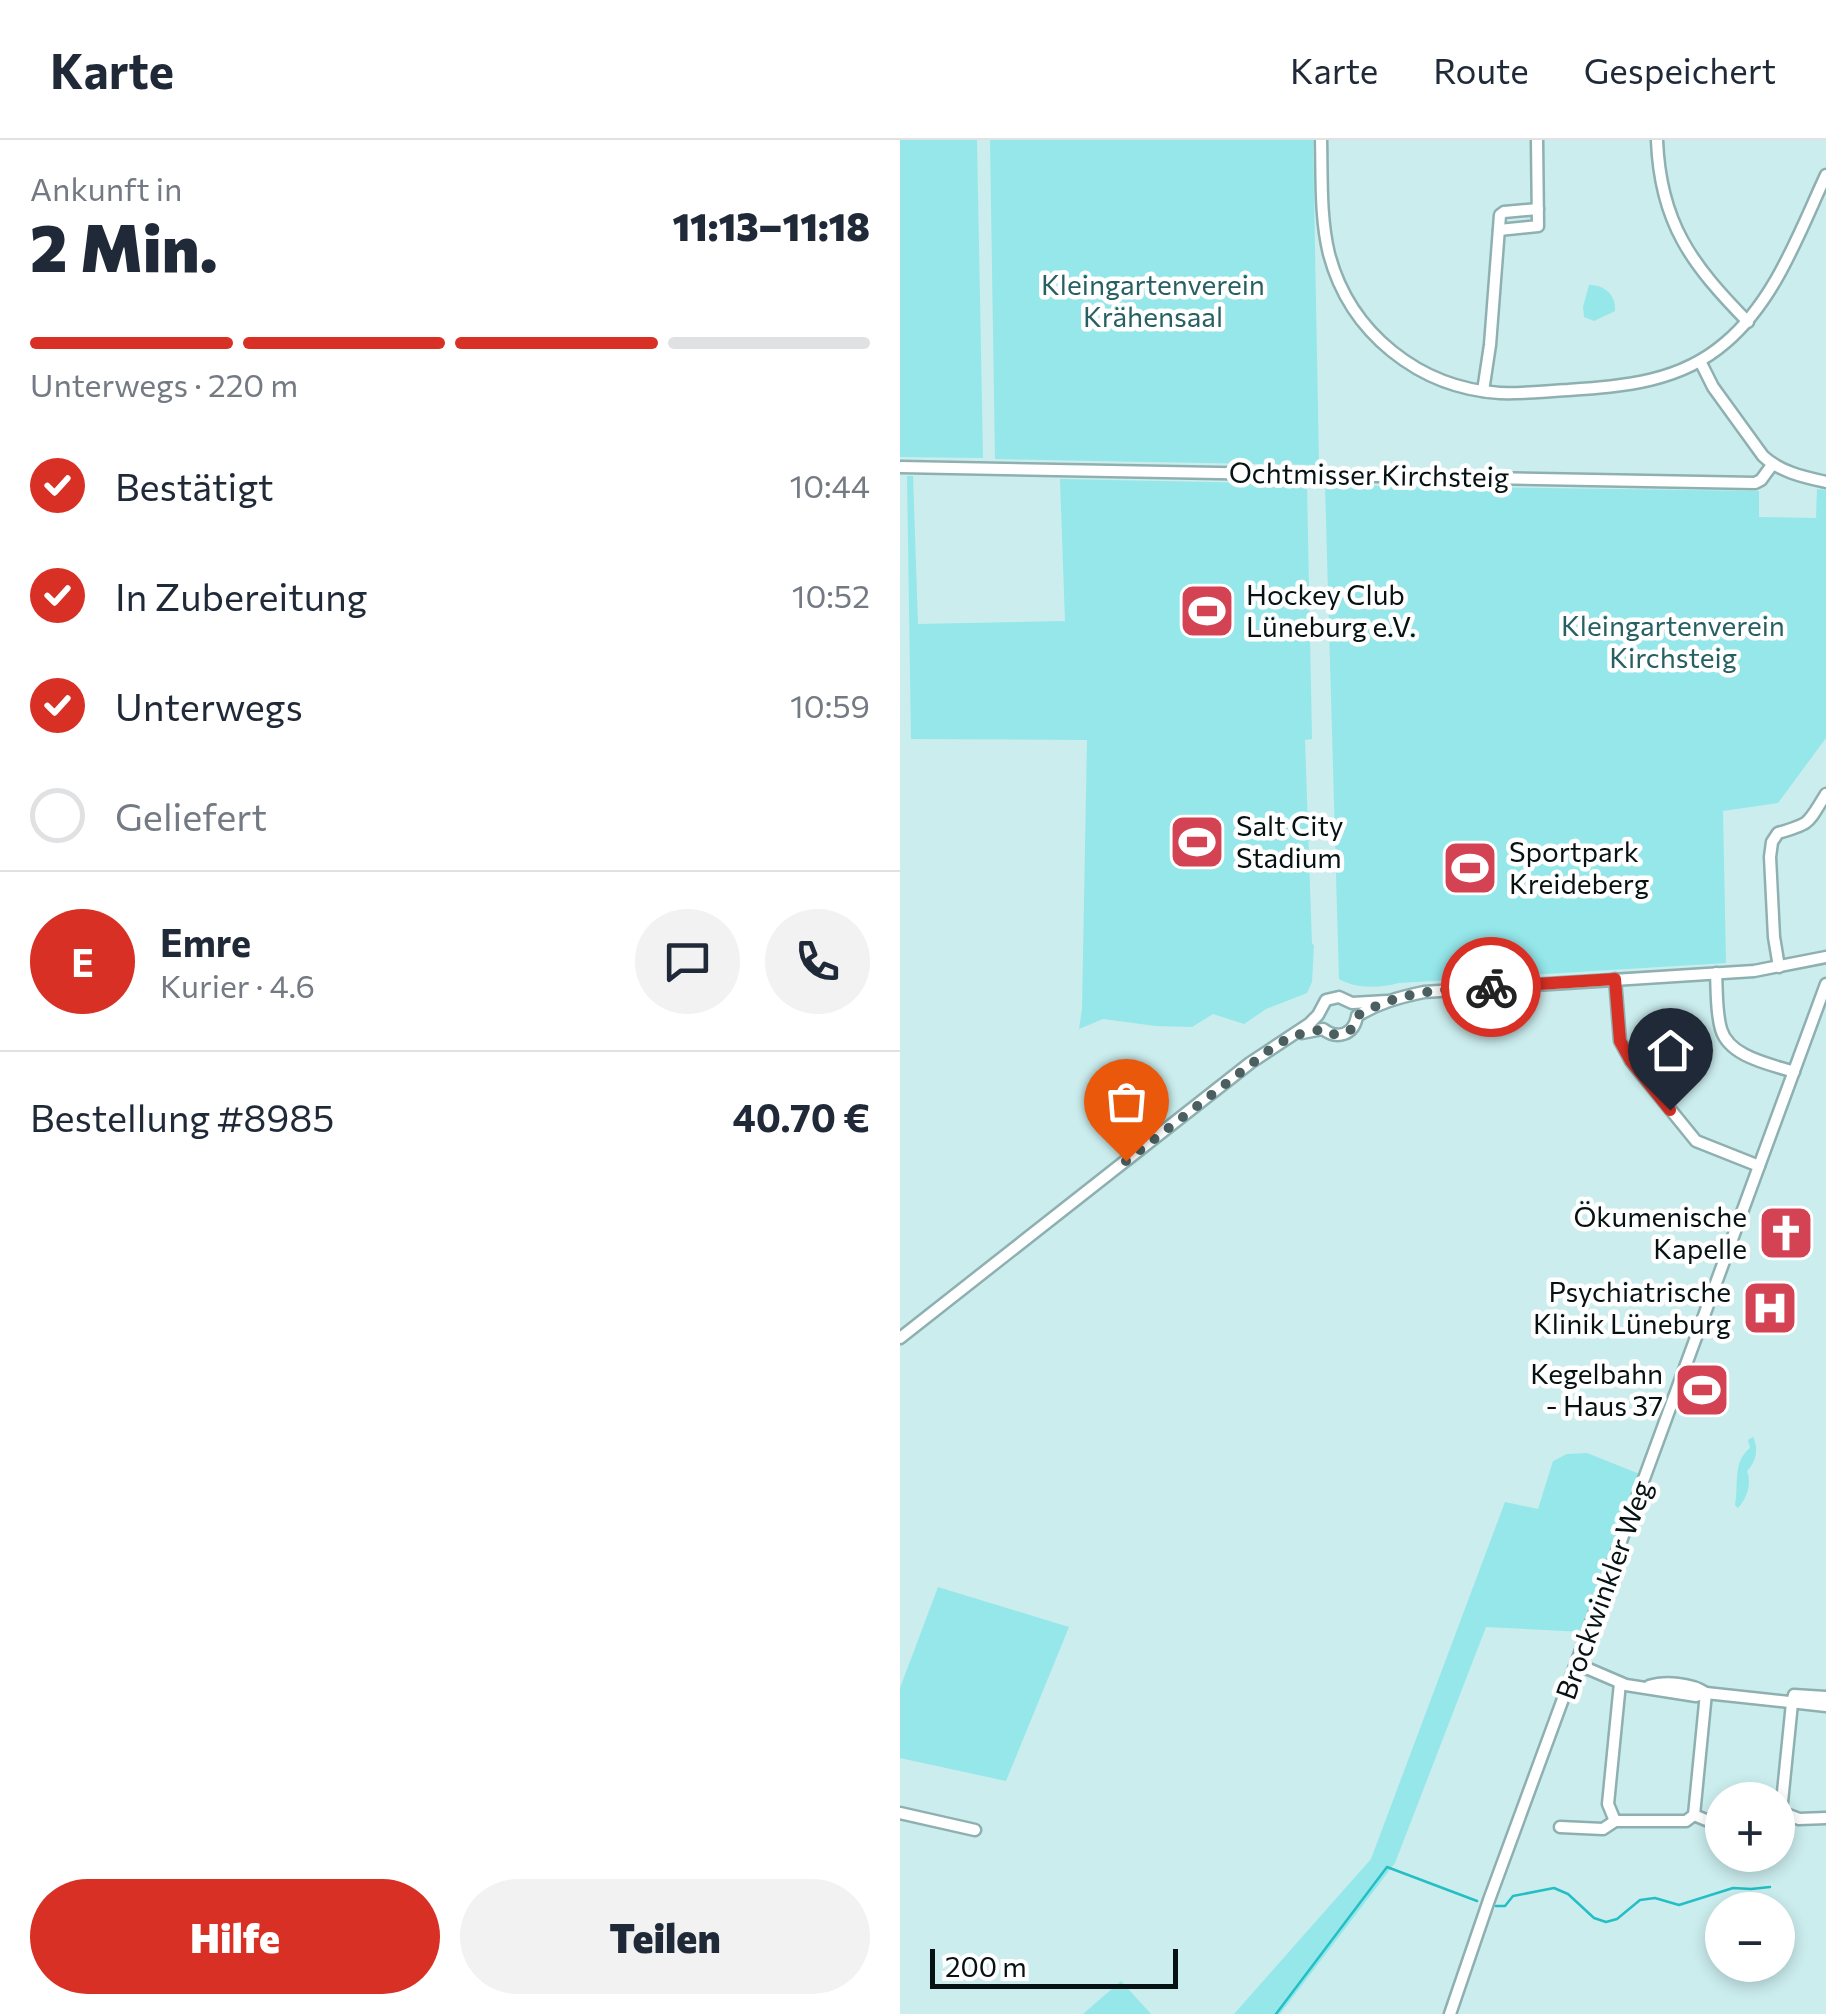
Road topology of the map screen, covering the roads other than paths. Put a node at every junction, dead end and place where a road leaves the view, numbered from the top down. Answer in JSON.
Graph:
{"nodes":[{"id":1,"x":1321,"y":140,"type":"edge"},
{"id":2,"x":1537,"y":140,"type":"edge"},
{"id":3,"x":1657,"y":140,"type":"edge"},
{"id":4,"x":1826,"y":175,"type":"edge"},
{"id":5,"x":1538,"y":209,"type":"junction"},
{"id":6,"x":1499,"y":230,"type":"junction"},
{"id":7,"x":1748,"y":322,"type":"junction"},
{"id":8,"x":1700,"y":362,"type":"junction"},
{"id":9,"x":1483,"y":391,"type":"junction"},
{"id":10,"x":1772,"y":464,"type":"junction"},
{"id":11,"x":900,"y":467,"type":"edge"},
{"id":12,"x":1826,"y":482,"type":"edge"},
{"id":13,"x":1826,"y":794,"type":"edge"},
{"id":14,"x":1826,"y":957,"type":"edge"},
{"id":15,"x":1779,"y":967,"type":"junction"},
{"id":16,"x":1716,"y":973,"type":"junction"},
{"id":17,"x":1615,"y":979,"type":"junction"},
{"id":18,"x":1826,"y":984,"type":"edge"},
{"id":19,"x":1387,"y":1001,"type":"junction"},
{"id":20,"x":1352,"y":1003,"type":"junction"},
{"id":21,"x":1318,"y":1015,"type":"junction"},
{"id":22,"x":1357,"y":1016,"type":"junction"},
{"id":23,"x":1323,"y":1029,"type":"junction"},
{"id":24,"x":1292,"y":1036,"type":"junction"},
{"id":25,"x":1794,"y":1072,"type":"junction"},
{"id":26,"x":1759,"y":1166,"type":"junction"},
{"id":27,"x":900,"y":1338,"type":"edge"},
{"id":28,"x":1576,"y":1664,"type":"junction"},
{"id":29,"x":1620,"y":1683,"type":"junction"},
{"id":30,"x":1706,"y":1693,"type":"junction"},
{"id":31,"x":1826,"y":1697,"type":"edge"},
{"id":32,"x":1792,"y":1702,"type":"junction"},
{"id":33,"x":1826,"y":1706,"type":"edge"},
{"id":34,"x":1783,"y":1782,"type":"edge"},
{"id":35,"x":900,"y":1813,"type":"edge"},
{"id":36,"x":1694,"y":1815,"type":"junction"},
{"id":37,"x":1795,"y":1817,"type":"edge"},
{"id":38,"x":1826,"y":1818,"type":"edge"},
{"id":39,"x":1705,"y":1820,"type":"edge"},
{"id":40,"x":1615,"y":1821,"type":"junction"},
{"id":41,"x":1560,"y":1826,"type":"dead end"},
{"id":42,"x":974,"y":1830,"type":"dead end"},
{"id":43,"x":1450,"y":2014,"type":"edge"}],
"edges":[{"from":1,"to":9,"type":"street"},
{"from":2,"to":5,"type":"street"},
{"from":3,"to":7,"type":"street"},
{"from":4,"to":7,"type":"street"},
{"from":5,"to":6,"type":"street"},
{"from":5,"to":6,"type":"street"},
{"from":6,"to":9,"type":"street"},
{"from":7,"to":8,"type":"street"},
{"from":8,"to":9,"type":"street"},
{"from":8,"to":10,"type":"street"},
{"from":10,"to":11,"type":"street","name":"Ochtmisser Kirchsteig"},
{"from":10,"to":12,"type":"street"},
{"from":13,"to":15,"type":"street"},
{"from":14,"to":15,"type":"street"},
{"from":15,"to":16,"type":"street"},
{"from":16,"to":17,"type":"street"},
{"from":16,"to":25,"type":"street"},
{"from":17,"to":19,"type":"street"},
{"from":17,"to":26,"type":"street"},
{"from":18,"to":25,"type":"street","name":"Brockwinkler Weg"},
{"from":19,"to":20,"type":"street"},
{"from":19,"to":22,"type":"street"},
{"from":20,"to":21,"type":"street"},
{"from":20,"to":22,"type":"street"},
{"from":21,"to":23,"type":"street"},
{"from":21,"to":24,"type":"street"},
{"from":22,"to":23,"type":"street"},
{"from":23,"to":24,"type":"street"},
{"from":24,"to":27,"type":"street"},
{"from":25,"to":26,"type":"street","name":"Brockwinkler Weg"},
{"from":26,"to":28,"type":"street","name":"Brockwinkler Weg"},
{"from":28,"to":29,"type":"street"},
{"from":28,"to":43,"type":"street","name":"Brockwinkler Weg"},
{"from":29,"to":30,"type":"street"},
{"from":29,"to":40,"type":"street"},
{"from":30,"to":32,"type":"street"},
{"from":30,"to":36,"type":"street"},
{"from":31,"to":32,"type":"street"},
{"from":32,"to":33,"type":"street"},
{"from":32,"to":34,"type":"street"},
{"from":35,"to":42,"type":"street"},
{"from":36,"to":39,"type":"street"},
{"from":36,"to":40,"type":"street"},
{"from":37,"to":38,"type":"street"},
{"from":40,"to":41,"type":"street"}]}
